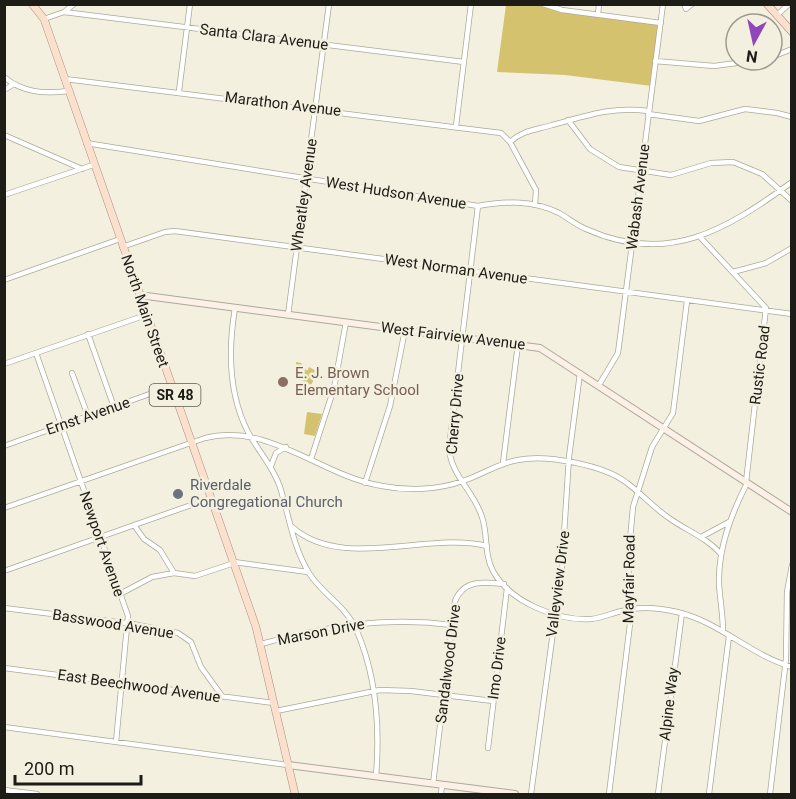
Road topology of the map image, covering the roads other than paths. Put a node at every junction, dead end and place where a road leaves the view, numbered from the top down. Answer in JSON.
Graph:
{"nodes":[{"id":1,"x":32,"y":4,"type":"edge"},
{"id":2,"x":74,"y":4,"type":"edge"},
{"id":3,"x":190,"y":4,"type":"edge"},
{"id":4,"x":329,"y":4,"type":"edge"},
{"id":5,"x":471,"y":4,"type":"edge"},
{"id":6,"x":543,"y":4,"type":"edge"},
{"id":7,"x":600,"y":4,"type":"edge"},
{"id":8,"x":663,"y":4,"type":"edge"},
{"id":9,"x":684,"y":4,"type":"edge"},
{"id":10,"x":692,"y":4,"type":"edge"},
{"id":11,"x":64,"y":12,"type":"junction"},
{"id":12,"x":598,"y":14,"type":"junction"},
{"id":13,"x":44,"y":19,"type":"junction"},
{"id":14,"x":661,"y":23,"type":"junction"},
{"id":15,"x":187,"y":28,"type":"junction"},
{"id":16,"x":324,"y":45,"type":"junction"},
{"id":17,"x":656,"y":61,"type":"junction"},
{"id":18,"x":464,"y":62,"type":"junction"},
{"id":19,"x":724,"y":64,"type":"edge"},
{"id":20,"x":4,"y":77,"type":"edge"},
{"id":21,"x":64,"y":79,"type":"junction"},
{"id":22,"x":14,"y":84,"type":"junction"},
{"id":23,"x":4,"y":90,"type":"edge"},
{"id":24,"x":68,"y":91,"type":"junction"},
{"id":25,"x":179,"y":91,"type":"junction"},
{"id":26,"x":316,"y":109,"type":"junction"},
{"id":27,"x":648,"y":113,"type":"junction"},
{"id":28,"x":792,"y":117,"type":"edge"},
{"id":29,"x":568,"y":120,"type":"junction"},
{"id":30,"x":456,"y":126,"type":"junction"},
{"id":31,"x":5,"y":135,"type":"edge"},
{"id":32,"x":510,"y":142,"type":"junction"},
{"id":33,"x":86,"y":143,"type":"junction"},
{"id":34,"x":93,"y":165,"type":"junction"},
{"id":35,"x":82,"y":169,"type":"junction"},
{"id":36,"x":641,"y":172,"type":"junction"},
{"id":37,"x":307,"y":178,"type":"junction"},
{"id":38,"x":792,"y":182,"type":"edge"},
{"id":39,"x":780,"y":190,"type":"junction"},
{"id":40,"x":4,"y":195,"type":"edge"},
{"id":41,"x":792,"y":201,"type":"edge"},
{"id":42,"x":535,"y":205,"type":"junction"},
{"id":43,"x":478,"y":206,"type":"junction"},
{"id":44,"x":700,"y":237,"type":"junction"},
{"id":45,"x":632,"y":242,"type":"junction"},
{"id":46,"x":121,"y":243,"type":"junction"},
{"id":47,"x":297,"y":246,"type":"junction"},
{"id":48,"x":792,"y":248,"type":"edge"},
{"id":49,"x":471,"y":271,"type":"junction"},
{"id":50,"x":732,"y":272,"type":"junction"},
{"id":51,"x":4,"y":280,"type":"edge"},
{"id":52,"x":626,"y":293,"type":"junction"},
{"id":53,"x":140,"y":295,"type":"junction"},
{"id":54,"x":687,"y":301,"type":"junction"},
{"id":55,"x":234,"y":308,"type":"junction"},
{"id":56,"x":766,"y":311,"type":"junction"},
{"id":57,"x":792,"y":314,"type":"edge"},
{"id":58,"x":146,"y":315,"type":"junction"},
{"id":59,"x":288,"y":315,"type":"junction"},
{"id":60,"x":346,"y":322,"type":"junction"},
{"id":61,"x":405,"y":330,"type":"junction"},
{"id":62,"x":88,"y":334,"type":"junction"},
{"id":63,"x":463,"y":338,"type":"junction"},
{"id":64,"x":518,"y":344,"type":"junction"},
{"id":65,"x":36,"y":353,"type":"junction"},
{"id":66,"x":4,"y":364,"type":"edge"},
{"id":67,"x":72,"y":373,"type":"dead end"},
{"id":68,"x":580,"y":373,"type":"junction"},
{"id":69,"x":599,"y":385,"type":"junction"},
{"id":70,"x":172,"y":386,"type":"junction"},
{"id":71,"x":114,"y":407,"type":"junction"},
{"id":72,"x":88,"y":416,"type":"junction"},
{"id":73,"x":61,"y":426,"type":"junction"},
{"id":74,"x":663,"y":428,"type":"junction"},
{"id":75,"x":252,"y":438,"type":"junction"},
{"id":76,"x":192,"y":442,"type":"junction"},
{"id":77,"x":4,"y":446,"type":"edge"},
{"id":78,"x":286,"y":447,"type":"junction"},
{"id":79,"x":311,"y":459,"type":"junction"},
{"id":80,"x":503,"y":463,"type":"junction"},
{"id":81,"x":568,"y":463,"type":"junction"},
{"id":82,"x":271,"y":466,"type":"junction"},
{"id":83,"x":81,"y":482,"type":"junction"},
{"id":84,"x":462,"y":482,"type":"junction"},
{"id":85,"x":365,"y":483,"type":"junction"},
{"id":86,"x":747,"y":483,"type":"junction"},
{"id":87,"x":637,"y":491,"type":"junction"},
{"id":88,"x":211,"y":498,"type":"junction"},
{"id":89,"x":4,"y":508,"type":"edge"},
{"id":90,"x":792,"y":512,"type":"edge"},
{"id":91,"x":729,"y":522,"type":"junction"},
{"id":92,"x":134,"y":525,"type":"junction"},
{"id":93,"x":291,"y":526,"type":"junction"},
{"id":94,"x":703,"y":536,"type":"junction"},
{"id":95,"x":100,"y":537,"type":"junction"},
{"id":96,"x":308,"y":539,"type":"junction"},
{"id":97,"x":487,"y":546,"type":"junction"},
{"id":98,"x":300,"y":552,"type":"junction"},
{"id":99,"x":721,"y":554,"type":"junction"},
{"id":100,"x":234,"y":562,"type":"junction"},
{"id":101,"x":792,"y":565,"type":"edge"},
{"id":102,"x":4,"y":571,"type":"edge"},
{"id":103,"x":308,"y":572,"type":"junction"},
{"id":104,"x":174,"y":573,"type":"junction"},
{"id":105,"x":506,"y":586,"type":"junction"},
{"id":106,"x":120,"y":594,"type":"junction"},
{"id":107,"x":4,"y":608,"type":"edge"},
{"id":108,"x":631,"y":609,"type":"junction"},
{"id":109,"x":682,"y":613,"type":"junction"},
{"id":110,"x":555,"y":615,"type":"junction"},
{"id":111,"x":353,"y":623,"type":"junction"},
{"id":112,"x":128,"y":624,"type":"junction"},
{"id":113,"x":452,"y":625,"type":"junction"},
{"id":114,"x":723,"y":631,"type":"junction"},
{"id":115,"x":729,"y":636,"type":"junction"},
{"id":116,"x":261,"y":644,"type":"junction"},
{"id":117,"x":785,"y":665,"type":"junction"},
{"id":118,"x":792,"y":667,"type":"edge"},
{"id":119,"x":4,"y":668,"type":"edge"},
{"id":120,"x":121,"y":683,"type":"junction"},
{"id":121,"x":373,"y":691,"type":"junction"},
{"id":122,"x":443,"y":694,"type":"junction"},
{"id":123,"x":222,"y":696,"type":"junction"},
{"id":124,"x":493,"y":700,"type":"junction"},
{"id":125,"x":275,"y":707,"type":"junction"},
{"id":126,"x":4,"y":727,"type":"edge"},
{"id":127,"x":116,"y":742,"type":"junction"},
{"id":128,"x":488,"y":748,"type":"dead end"},
{"id":129,"x":288,"y":765,"type":"junction"},
{"id":130,"x":376,"y":776,"type":"junction"},
{"id":131,"x":433,"y":784,"type":"junction"},
{"id":132,"x":442,"y":785,"type":"junction"},
{"id":133,"x":4,"y":790,"type":"edge"},
{"id":134,"x":501,"y":794,"type":"edge"},
{"id":135,"x":37,"y":795,"type":"edge"},
{"id":136,"x":295,"y":795,"type":"edge"},
{"id":137,"x":441,"y":795,"type":"edge"},
{"id":138,"x":514,"y":795,"type":"edge"},
{"id":139,"x":531,"y":795,"type":"edge"},
{"id":140,"x":609,"y":795,"type":"edge"},
{"id":141,"x":658,"y":795,"type":"edge"},
{"id":142,"x":709,"y":795,"type":"edge"},
{"id":143,"x":770,"y":795,"type":"edge"}],
"edges":[{"from":1,"to":13,"type":"main road","name":"North Main Street","number":"SR 48"},
{"from":2,"to":11,"type":"street"},
{"from":3,"to":15,"type":"street"},
{"from":4,"to":16,"type":"street","name":"Wheatley Avenue"},
{"from":5,"to":18,"type":"street"},
{"from":6,"to":12,"type":"street"},
{"from":7,"to":12,"type":"street"},
{"from":8,"to":14,"type":"street","name":"Wabash Avenue"},
{"from":9,"to":10,"type":"street"},
{"from":11,"to":13,"type":"street"},
{"from":11,"to":15,"type":"street","name":"Santa Clara Avenue"},
{"from":12,"to":14,"type":"street"},
{"from":13,"to":21,"type":"main road","name":"North Main Street","number":"SR 48"},
{"from":14,"to":17,"type":"street","name":"Wabash Avenue"},
{"from":15,"to":16,"type":"street","name":"Santa Clara Avenue"},
{"from":15,"to":25,"type":"street"},
{"from":16,"to":18,"type":"street","name":"Santa Clara Avenue"},
{"from":16,"to":26,"type":"street","name":"Wheatley Avenue"},
{"from":17,"to":19,"type":"street"},
{"from":17,"to":27,"type":"street","name":"Wabash Avenue"},
{"from":18,"to":30,"type":"street"},
{"from":20,"to":22,"type":"street"},
{"from":21,"to":24,"type":"main road","name":"North Main Street","number":"SR 48"},
{"from":21,"to":25,"type":"street","name":"Marathon Avenue"},
{"from":22,"to":23,"type":"street"},
{"from":22,"to":24,"type":"street"},
{"from":24,"to":33,"type":"main road","name":"North Main Street","number":"SR 48"},
{"from":25,"to":26,"type":"street","name":"Marathon Avenue"},
{"from":26,"to":30,"type":"street","name":"Marathon Avenue"},
{"from":26,"to":37,"type":"street","name":"Wheatley Avenue"},
{"from":27,"to":28,"type":"street"},
{"from":27,"to":29,"type":"street"},
{"from":27,"to":36,"type":"street","name":"Wabash Avenue"},
{"from":29,"to":32,"type":"street"},
{"from":29,"to":36,"type":"street"},
{"from":30,"to":32,"type":"street","name":"Marathon Avenue"},
{"from":31,"to":35,"type":"street"},
{"from":32,"to":42,"type":"street"},
{"from":33,"to":34,"type":"main road","name":"North Main Street","number":"SR 48"},
{"from":33,"to":37,"type":"street","name":"West Hudson Avenue"},
{"from":34,"to":35,"type":"street"},
{"from":34,"to":46,"type":"main road","name":"North Main Street","number":"SR 48"},
{"from":35,"to":40,"type":"street"},
{"from":36,"to":39,"type":"street"},
{"from":36,"to":45,"type":"street","name":"Wabash Avenue"},
{"from":37,"to":43,"type":"street","name":"West Hudson Avenue"},
{"from":37,"to":47,"type":"street","name":"Wheatley Avenue"},
{"from":38,"to":39,"type":"street","name":"West Hudson Avenue"},
{"from":39,"to":41,"type":"street"},
{"from":39,"to":44,"type":"street","name":"West Hudson Avenue"},
{"from":42,"to":43,"type":"street","name":"West Hudson Avenue"},
{"from":42,"to":45,"type":"street","name":"West Hudson Avenue"},
{"from":43,"to":49,"type":"street","name":"Cherry Drive"},
{"from":44,"to":45,"type":"street","name":"West Hudson Avenue"},
{"from":44,"to":50,"type":"street","name":"Rustic Road"},
{"from":45,"to":52,"type":"street","name":"Wabash Avenue"},
{"from":46,"to":47,"type":"street","name":"West Norman Avenue"},
{"from":46,"to":51,"type":"street","name":"West Norman Avenue"},
{"from":46,"to":53,"type":"main road","name":"North Main Street","number":"SR 48"},
{"from":47,"to":49,"type":"street","name":"West Norman Avenue"},
{"from":47,"to":59,"type":"street","name":"Wheatley Avenue"},
{"from":48,"to":50,"type":"street"},
{"from":49,"to":52,"type":"street","name":"West Norman Avenue"},
{"from":49,"to":63,"type":"street","name":"Cherry Drive"},
{"from":50,"to":56,"type":"street","name":"Rustic Road"},
{"from":52,"to":54,"type":"street","name":"West Norman Avenue"},
{"from":52,"to":69,"type":"street","name":"Wabash Avenue"},
{"from":53,"to":55,"type":"street","name":"West Fairview Avenue"},
{"from":53,"to":58,"type":"main road","name":"North Main Street","number":"SR 48"},
{"from":54,"to":56,"type":"street","name":"West Norman Avenue"},
{"from":54,"to":74,"type":"street","name":"Mayfair Road"},
{"from":55,"to":59,"type":"street","name":"West Fairview Avenue"},
{"from":55,"to":75,"type":"street"},
{"from":56,"to":57,"type":"street","name":"West Norman Avenue"},
{"from":56,"to":86,"type":"street","name":"Rustic Road"},
{"from":58,"to":62,"type":"street"},
{"from":58,"to":70,"type":"main road","name":"North Main Street","number":"SR 48"},
{"from":59,"to":60,"type":"street","name":"West Fairview Avenue"},
{"from":60,"to":61,"type":"street","name":"West Fairview Avenue"},
{"from":60,"to":79,"type":"street"},
{"from":61,"to":63,"type":"street","name":"West Fairview Avenue"},
{"from":61,"to":85,"type":"street"},
{"from":62,"to":65,"type":"street"},
{"from":62,"to":71,"type":"street"},
{"from":63,"to":64,"type":"street","name":"West Fairview Avenue"},
{"from":63,"to":84,"type":"street","name":"Cherry Drive"},
{"from":64,"to":68,"type":"street","name":"West Fairview Avenue"},
{"from":64,"to":80,"type":"street"},
{"from":65,"to":66,"type":"street"},
{"from":65,"to":73,"type":"street","name":"Newport Avenue"},
{"from":67,"to":72,"type":"street"},
{"from":68,"to":69,"type":"street","name":"West Fairview Avenue"},
{"from":68,"to":81,"type":"street","name":"Valleyview Drive"},
{"from":69,"to":74,"type":"street","name":"West Fairview Avenue"},
{"from":70,"to":71,"type":"street","name":"Ernst Avenue"},
{"from":70,"to":76,"type":"main road","name":"North Main Street","number":"SR 48"},
{"from":71,"to":72,"type":"street","name":"Ernst Avenue"},
{"from":72,"to":73,"type":"street","name":"Ernst Avenue"},
{"from":73,"to":77,"type":"street","name":"Ernst Avenue"},
{"from":73,"to":83,"type":"street","name":"Newport Avenue"},
{"from":74,"to":86,"type":"street","name":"West Fairview Avenue"},
{"from":74,"to":87,"type":"street","name":"Mayfair Road"},
{"from":75,"to":76,"type":"street"},
{"from":75,"to":78,"type":"street"},
{"from":75,"to":82,"type":"street"},
{"from":76,"to":83,"type":"street"},
{"from":76,"to":88,"type":"main road","name":"North Main Street","number":"SR 48"},
{"from":78,"to":79,"type":"street"},
{"from":78,"to":82,"type":"street"},
{"from":79,"to":85,"type":"street"},
{"from":80,"to":81,"type":"street"},
{"from":80,"to":84,"type":"street"},
{"from":81,"to":87,"type":"street"},
{"from":81,"to":110,"type":"street","name":"Valleyview Drive"},
{"from":82,"to":93,"type":"street"},
{"from":83,"to":89,"type":"street"},
{"from":83,"to":95,"type":"street","name":"Newport Avenue"},
{"from":84,"to":85,"type":"street"},
{"from":84,"to":97,"type":"street","name":"Cherry Drive"},
{"from":86,"to":90,"type":"street","name":"West Fairview Avenue"},
{"from":86,"to":91,"type":"street","name":"Rustic Road"},
{"from":87,"to":94,"type":"street"},
{"from":87,"to":108,"type":"street","name":"Mayfair Road"},
{"from":88,"to":92,"type":"street"},
{"from":88,"to":100,"type":"main road","name":"North Main Street","number":"SR 48"},
{"from":91,"to":94,"type":"street"},
{"from":91,"to":99,"type":"street","name":"Rustic Road"},
{"from":92,"to":95,"type":"street"},
{"from":92,"to":104,"type":"street"},
{"from":93,"to":96,"type":"street"},
{"from":93,"to":98,"type":"street"},
{"from":94,"to":99,"type":"street"},
{"from":95,"to":102,"type":"street"},
{"from":95,"to":106,"type":"street","name":"Newport Avenue"},
{"from":96,"to":97,"type":"street"},
{"from":96,"to":98,"type":"street"},
{"from":97,"to":105,"type":"street","name":"Cherry Drive"},
{"from":98,"to":103,"type":"street"},
{"from":99,"to":114,"type":"street","name":"Rustic Road"},
{"from":100,"to":103,"type":"street"},
{"from":100,"to":104,"type":"street"},
{"from":100,"to":116,"type":"main road","name":"North Main Street","number":"SR 48"},
{"from":101,"to":117,"type":"street"},
{"from":103,"to":111,"type":"street"},
{"from":104,"to":106,"type":"street"},
{"from":105,"to":110,"type":"street","name":"Cherry Drive"},
{"from":105,"to":113,"type":"street","name":"Sandalwood Drive"},
{"from":105,"to":124,"type":"street","name":"Imo Drive"},
{"from":106,"to":112,"type":"street","name":"Newport Avenue"},
{"from":107,"to":112,"type":"street","name":"Basswood Avenue"},
{"from":108,"to":109,"type":"street","name":"Cherry Drive"},
{"from":108,"to":110,"type":"street","name":"Cherry Drive"},
{"from":108,"to":140,"type":"street","name":"Mayfair Road"},
{"from":109,"to":114,"type":"street","name":"Cherry Drive"},
{"from":109,"to":141,"type":"street","name":"Alpine Way"},
{"from":110,"to":139,"type":"street","name":"Valleyview Drive"},
{"from":111,"to":113,"type":"street","name":"Marson Drive"},
{"from":111,"to":116,"type":"street","name":"Marson Drive"},
{"from":111,"to":121,"type":"street"},
{"from":112,"to":120,"type":"street","name":"Newport Avenue"},
{"from":112,"to":123,"type":"street","name":"Basswood Avenue"},
{"from":113,"to":122,"type":"street","name":"Sandalwood Drive"},
{"from":114,"to":115,"type":"street","name":"Cherry Drive"},
{"from":115,"to":117,"type":"street","name":"Cherry Drive"},
{"from":115,"to":142,"type":"street"},
{"from":116,"to":125,"type":"main road","name":"North Main Street","number":"SR 48"},
{"from":117,"to":118,"type":"street","name":"Cherry Drive"},
{"from":117,"to":143,"type":"street"},
{"from":119,"to":120,"type":"street","name":"East Beechwood Avenue"},
{"from":120,"to":123,"type":"street","name":"East Beechwood Avenue"},
{"from":120,"to":127,"type":"street","name":"Newport Avenue"},
{"from":121,"to":122,"type":"street","name":"East Beechwood Avenue"},
{"from":121,"to":125,"type":"street","name":"East Beechwood Avenue"},
{"from":121,"to":130,"type":"street"},
{"from":122,"to":124,"type":"street","name":"East Beechwood Avenue"},
{"from":122,"to":131,"type":"street","name":"Sandalwood Drive"},
{"from":123,"to":125,"type":"street","name":"East Beechwood Avenue"},
{"from":124,"to":128,"type":"street","name":"Imo Drive"},
{"from":125,"to":129,"type":"main road","name":"North Main Street","number":"SR 48"},
{"from":126,"to":127,"type":"street"},
{"from":127,"to":129,"type":"street"},
{"from":129,"to":130,"type":"street"},
{"from":129,"to":136,"type":"main road","name":"North Main Street","number":"SR 48"},
{"from":130,"to":131,"type":"street"},
{"from":131,"to":132,"type":"street"},
{"from":132,"to":134,"type":"street"},
{"from":132,"to":137,"type":"street"},
{"from":133,"to":135,"type":"street"},
{"from":134,"to":138,"type":"street"}]}
